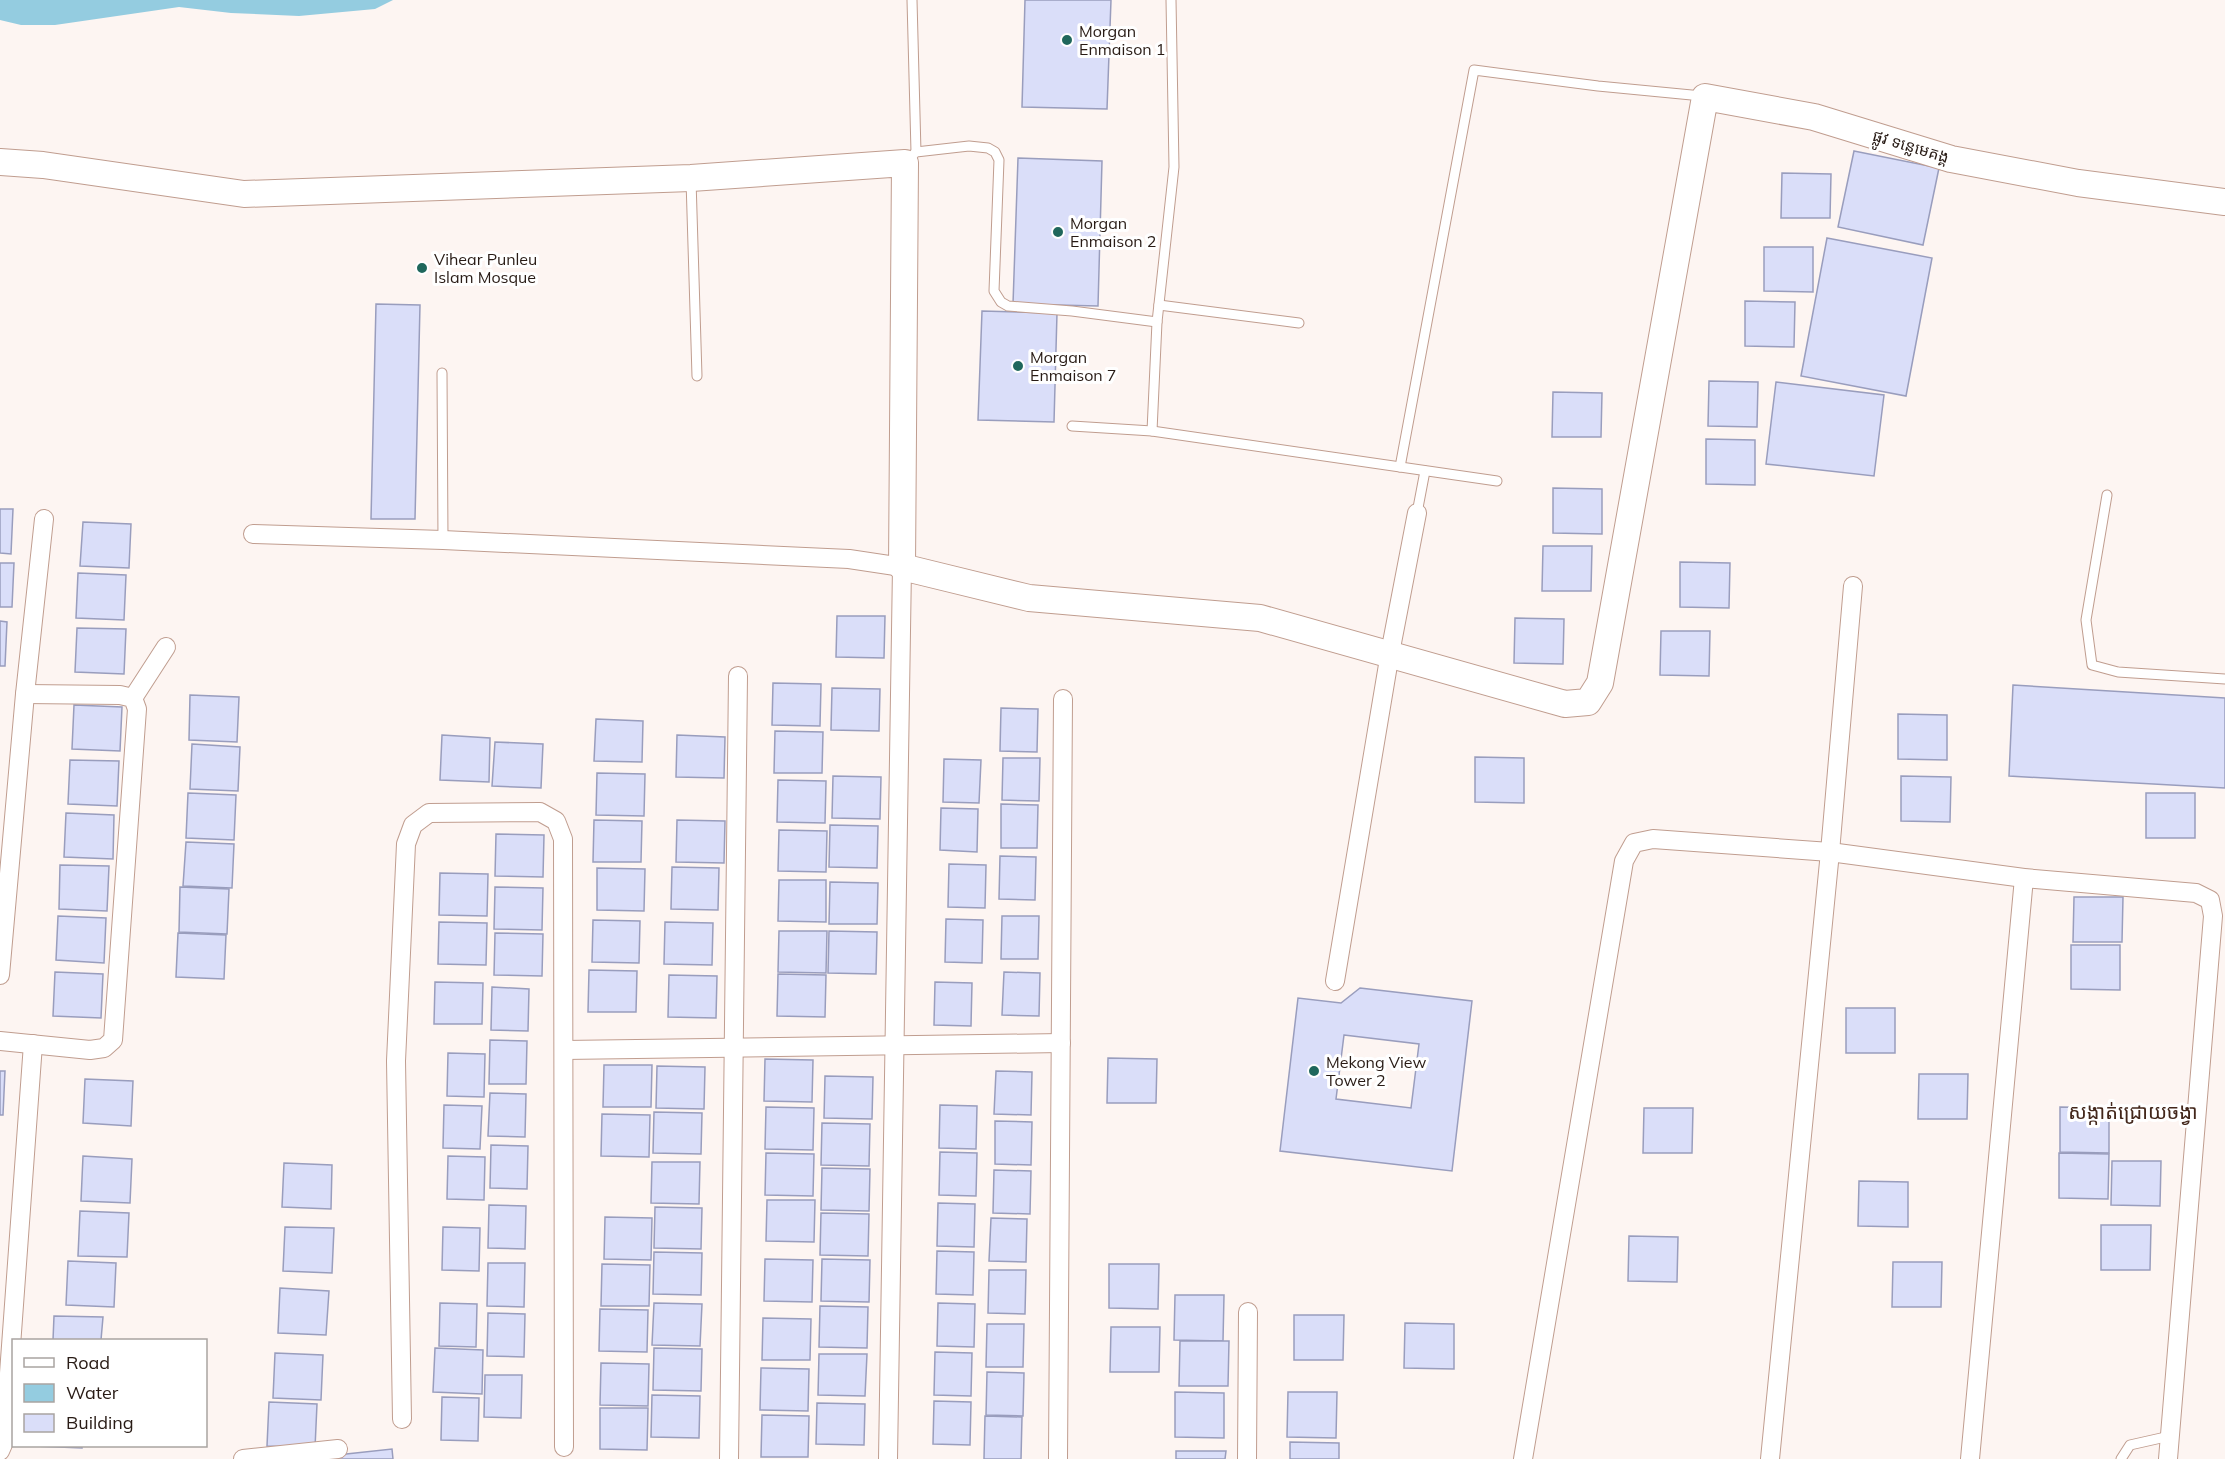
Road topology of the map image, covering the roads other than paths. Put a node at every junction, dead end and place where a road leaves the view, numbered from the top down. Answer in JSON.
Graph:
{"nodes":[{"id":1,"x":912,"y":0,"type":"edge"},
{"id":2,"x":1171,"y":0,"type":"edge"},
{"id":3,"x":1705,"y":97,"type":"junction"},
{"id":4,"x":911,"y":158,"type":"junction"},
{"id":5,"x":0,"y":162,"type":"edge"},
{"id":6,"x":691,"y":178,"type":"junction"},
{"id":7,"x":2225,"y":202,"type":"edge"},
{"id":8,"x":1160,"y":305,"type":"junction"},
{"id":9,"x":1157,"y":322,"type":"junction"},
{"id":10,"x":1299,"y":323,"type":"dead end"},
{"id":11,"x":442,"y":373,"type":"dead end"},
{"id":12,"x":697,"y":375,"type":"dead end"},
{"id":13,"x":1072,"y":426,"type":"dead end"},
{"id":14,"x":1152,"y":431,"type":"junction"},
{"id":15,"x":1400,"y":467,"type":"junction"},
{"id":16,"x":1425,"y":471,"type":"junction"},
{"id":17,"x":1497,"y":481,"type":"dead end"},
{"id":18,"x":2107,"y":495,"type":"dead end"},
{"id":19,"x":1417,"y":513,"type":"joint"},
{"id":20,"x":44,"y":519,"type":"dead end"},
{"id":21,"x":253,"y":534,"type":"dead end"},
{"id":22,"x":443,"y":540,"type":"junction"},
{"id":23,"x":902,"y":567,"type":"junction"},
{"id":24,"x":1853,"y":586,"type":"dead end"},
{"id":25,"x":166,"y":647,"type":"dead end"},
{"id":26,"x":1390,"y":653,"type":"junction"},
{"id":27,"x":738,"y":676,"type":"dead end"},
{"id":28,"x":2225,"y":679,"type":"edge"},
{"id":29,"x":25,"y":694,"type":"junction"},
{"id":30,"x":133,"y":698,"type":"junction"},
{"id":31,"x":1064,"y":699,"type":"dead end"},
{"id":32,"x":1830,"y":852,"type":"junction"},
{"id":33,"x":2024,"y":878,"type":"junction"},
{"id":34,"x":0,"y":975,"type":"edge"},
{"id":35,"x":1335,"y":981,"type":"dead end"},
{"id":36,"x":0,"y":1041,"type":"edge"},
{"id":37,"x":1061,"y":1043,"type":"junction"},
{"id":38,"x":33,"y":1044,"type":"junction"},
{"id":39,"x":895,"y":1045,"type":"junction"},
{"id":40,"x":734,"y":1048,"type":"junction"},
{"id":41,"x":564,"y":1050,"type":"junction"},
{"id":42,"x":1248,"y":1312,"type":"dead end"},
{"id":43,"x":402,"y":1419,"type":"dead end"},
{"id":44,"x":2170,"y":1436,"type":"junction"},
{"id":45,"x":564,"y":1447,"type":"dead end"},
{"id":46,"x":338,"y":1449,"type":"dead end"},
{"id":47,"x":0,"y":1451,"type":"edge"},
{"id":48,"x":243,"y":1459,"type":"edge"},
{"id":49,"x":729,"y":1459,"type":"edge"},
{"id":50,"x":888,"y":1459,"type":"edge"},
{"id":51,"x":1058,"y":1459,"type":"edge"},
{"id":52,"x":1247,"y":1459,"type":"edge"},
{"id":53,"x":1523,"y":1459,"type":"edge"},
{"id":54,"x":1770,"y":1459,"type":"edge"},
{"id":55,"x":1970,"y":1459,"type":"edge"},
{"id":56,"x":2121,"y":1459,"type":"edge"},
{"id":57,"x":2168,"y":1459,"type":"edge"}],
"edges":[{"from":1,"to":4,"type":"lane"},
{"from":2,"to":8,"type":"lane"},
{"from":3,"to":7,"type":"street","name":"ផ្លូវ ទន្លេមេគង្គ"},
{"from":3,"to":15,"type":"lane","name":"ផ្លូវ ទន្លេមេគង្គ"},
{"from":3,"to":26,"type":"street"},
{"from":4,"to":6,"type":"street"},
{"from":4,"to":9,"type":"lane"},
{"from":4,"to":23,"type":"street"},
{"from":5,"to":6,"type":"street"},
{"from":6,"to":12,"type":"lane"},
{"from":8,"to":9,"type":"lane"},
{"from":8,"to":10,"type":"lane"},
{"from":9,"to":14,"type":"lane"},
{"from":11,"to":22,"type":"lane"},
{"from":13,"to":14,"type":"lane"},
{"from":14,"to":15,"type":"lane"},
{"from":15,"to":16,"type":"lane"},
{"from":16,"to":17,"type":"lane"},
{"from":16,"to":19,"type":"lane"},
{"from":18,"to":28,"type":"lane"},
{"from":19,"to":26,"type":"street"},
{"from":20,"to":29,"type":"street"},
{"from":21,"to":22,"type":"street"},
{"from":22,"to":23,"type":"street"},
{"from":23,"to":26,"type":"street"},
{"from":23,"to":39,"type":"street"},
{"from":24,"to":32,"type":"street"},
{"from":25,"to":30,"type":"street"},
{"from":26,"to":35,"type":"street"},
{"from":27,"to":40,"type":"street"},
{"from":29,"to":30,"type":"street"},
{"from":29,"to":34,"type":"street"},
{"from":30,"to":38,"type":"street"},
{"from":31,"to":37,"type":"street"},
{"from":32,"to":33,"type":"street"},
{"from":32,"to":53,"type":"street"},
{"from":32,"to":54,"type":"street"},
{"from":33,"to":44,"type":"street"},
{"from":33,"to":55,"type":"street"},
{"from":36,"to":38,"type":"street"},
{"from":37,"to":39,"type":"street"},
{"from":37,"to":51,"type":"street"},
{"from":38,"to":47,"type":"street"},
{"from":39,"to":40,"type":"street"},
{"from":39,"to":50,"type":"street"},
{"from":40,"to":41,"type":"street"},
{"from":40,"to":49,"type":"street"},
{"from":41,"to":43,"type":"street"},
{"from":41,"to":45,"type":"street"},
{"from":42,"to":52,"type":"street"},
{"from":44,"to":56,"type":"lane"},
{"from":44,"to":57,"type":"street"},
{"from":46,"to":48,"type":"street"}]}
